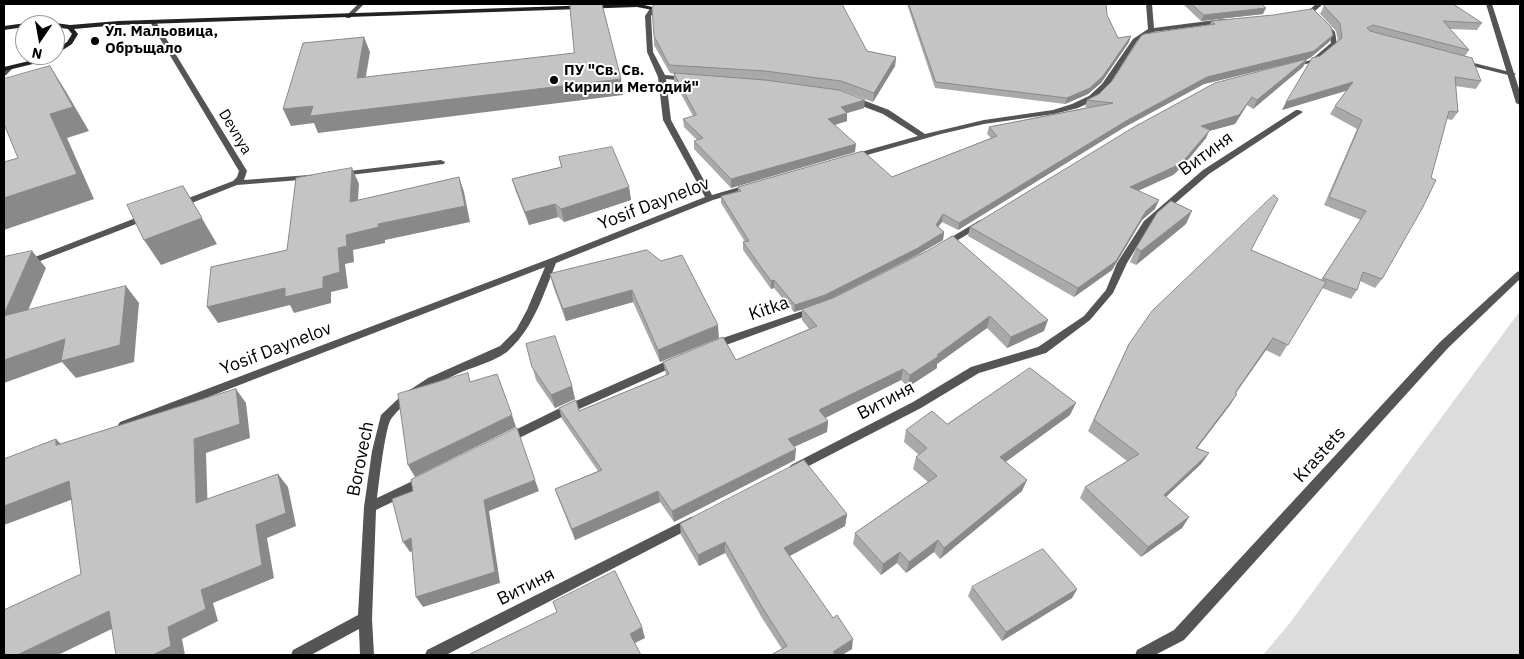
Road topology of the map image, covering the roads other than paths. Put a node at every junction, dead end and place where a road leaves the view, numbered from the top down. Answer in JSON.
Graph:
{"nodes":[{"id":1,"x":361,"y":4,"type":"edge"},
{"id":2,"x":683,"y":4,"type":"edge"},
{"id":3,"x":1149,"y":4,"type":"edge"},
{"id":4,"x":1320,"y":4,"type":"edge"},
{"id":5,"x":1489,"y":4,"type":"edge"},
{"id":6,"x":653,"y":8,"type":"junction"},
{"id":7,"x":348,"y":16,"type":"junction"},
{"id":8,"x":1232,"y":20,"type":"edge"},
{"id":9,"x":153,"y":22,"type":"junction"},
{"id":10,"x":65,"y":26,"type":"edge"},
{"id":11,"x":70,"y":27,"type":"junction"},
{"id":12,"x":1151,"y":30,"type":"junction"},
{"id":13,"x":65,"y":46,"type":"edge"},
{"id":14,"x":1457,"y":60,"type":"edge"},
{"id":15,"x":7,"y":68,"type":"edge"},
{"id":16,"x":1288,"y":68,"type":"edge"},
{"id":17,"x":4,"y":74,"type":"edge"},
{"id":18,"x":1512,"y":74,"type":"junction"},
{"id":19,"x":662,"y":77,"type":"junction"},
{"id":20,"x":693,"y":80,"type":"edge"},
{"id":21,"x":840,"y":94,"type":"edge"},
{"id":22,"x":1520,"y":104,"type":"edge"},
{"id":23,"x":1299,"y":112,"type":"dead end"},
{"id":24,"x":924,"y":136,"type":"junction"},
{"id":25,"x":840,"y":160,"type":"edge"},
{"id":26,"x":441,"y":162,"type":"dead end"},
{"id":27,"x":333,"y":175,"type":"edge"},
{"id":28,"x":313,"y":177,"type":"edge"},
{"id":29,"x":236,"y":183,"type":"junction"},
{"id":30,"x":757,"y":184,"type":"edge"},
{"id":31,"x":710,"y":198,"type":"junction"},
{"id":32,"x":173,"y":207,"type":"edge"},
{"id":33,"x":155,"y":214,"type":"edge"},
{"id":34,"x":987,"y":218,"type":"edge"},
{"id":35,"x":938,"y":249,"type":"edge"},
{"id":36,"x":552,"y":261,"type":"junction"},
{"id":37,"x":4,"y":272,"type":"edge"},
{"id":38,"x":1520,"y":274,"type":"edge"},
{"id":39,"x":828,"y":306,"type":"edge"},
{"id":40,"x":709,"y":347,"type":"edge"},
{"id":41,"x":682,"y":359,"type":"edge"},
{"id":42,"x":115,"y":428,"type":"edge"},
{"id":43,"x":494,"y":446,"type":"edge"},
{"id":44,"x":785,"y":473,"type":"edge"},
{"id":45,"x":432,"y":477,"type":"edge"},
{"id":46,"x":370,"y":507,"type":"junction"},
{"id":47,"x":705,"y":514,"type":"edge"},
{"id":48,"x":365,"y":619,"type":"junction"},
{"id":49,"x":298,"y":655,"type":"edge"},
{"id":50,"x":367,"y":655,"type":"edge"},
{"id":51,"x":432,"y":655,"type":"edge"},
{"id":52,"x":1142,"y":655,"type":"edge"}],
"edges":[{"from":1,"to":7,"type":"street"},
{"from":2,"to":6,"type":"street"},
{"from":3,"to":12,"type":"street"},
{"from":4,"to":16,"type":"street"},
{"from":5,"to":18,"type":"street"},
{"from":6,"to":7,"type":"street"},
{"from":6,"to":19,"type":"street"},
{"from":7,"to":9,"type":"street"},
{"from":8,"to":12,"type":"street"},
{"from":9,"to":11,"type":"street"},
{"from":9,"to":29,"type":"street","name":"Devnya"},
{"from":10,"to":11,"type":"street"},
{"from":11,"to":13,"type":"street"},
{"from":12,"to":24,"type":"street"},
{"from":14,"to":18,"type":"street"},
{"from":15,"to":17,"type":"street"},
{"from":18,"to":22,"type":"street"},
{"from":19,"to":20,"type":"street"},
{"from":19,"to":31,"type":"street"},
{"from":21,"to":24,"type":"street"},
{"from":23,"to":44,"type":"street","name":"Витиня"},
{"from":24,"to":25,"type":"street"},
{"from":26,"to":27,"type":"street"},
{"from":28,"to":29,"type":"street","name":"Devnya"},
{"from":29,"to":32,"type":"street"},
{"from":30,"to":31,"type":"street","name":"Yosif Daynelov"},
{"from":31,"to":36,"type":"street","name":"Yosif Daynelov"},
{"from":33,"to":37,"type":"street"},
{"from":34,"to":35,"type":"street"},
{"from":36,"to":42,"type":"street","name":"Yosif Daynelov"},
{"from":36,"to":46,"type":"street","name":"Borovech"},
{"from":38,"to":52,"type":"street","name":"Krastets"},
{"from":39,"to":40,"type":"street","name":"Kitka"},
{"from":41,"to":43,"type":"street"},
{"from":45,"to":46,"type":"street"},
{"from":46,"to":48,"type":"street","name":"Borovech"},
{"from":47,"to":51,"type":"street","name":"Витиня"},
{"from":48,"to":49,"type":"street"},
{"from":48,"to":50,"type":"street","name":"Borovech"}]}
